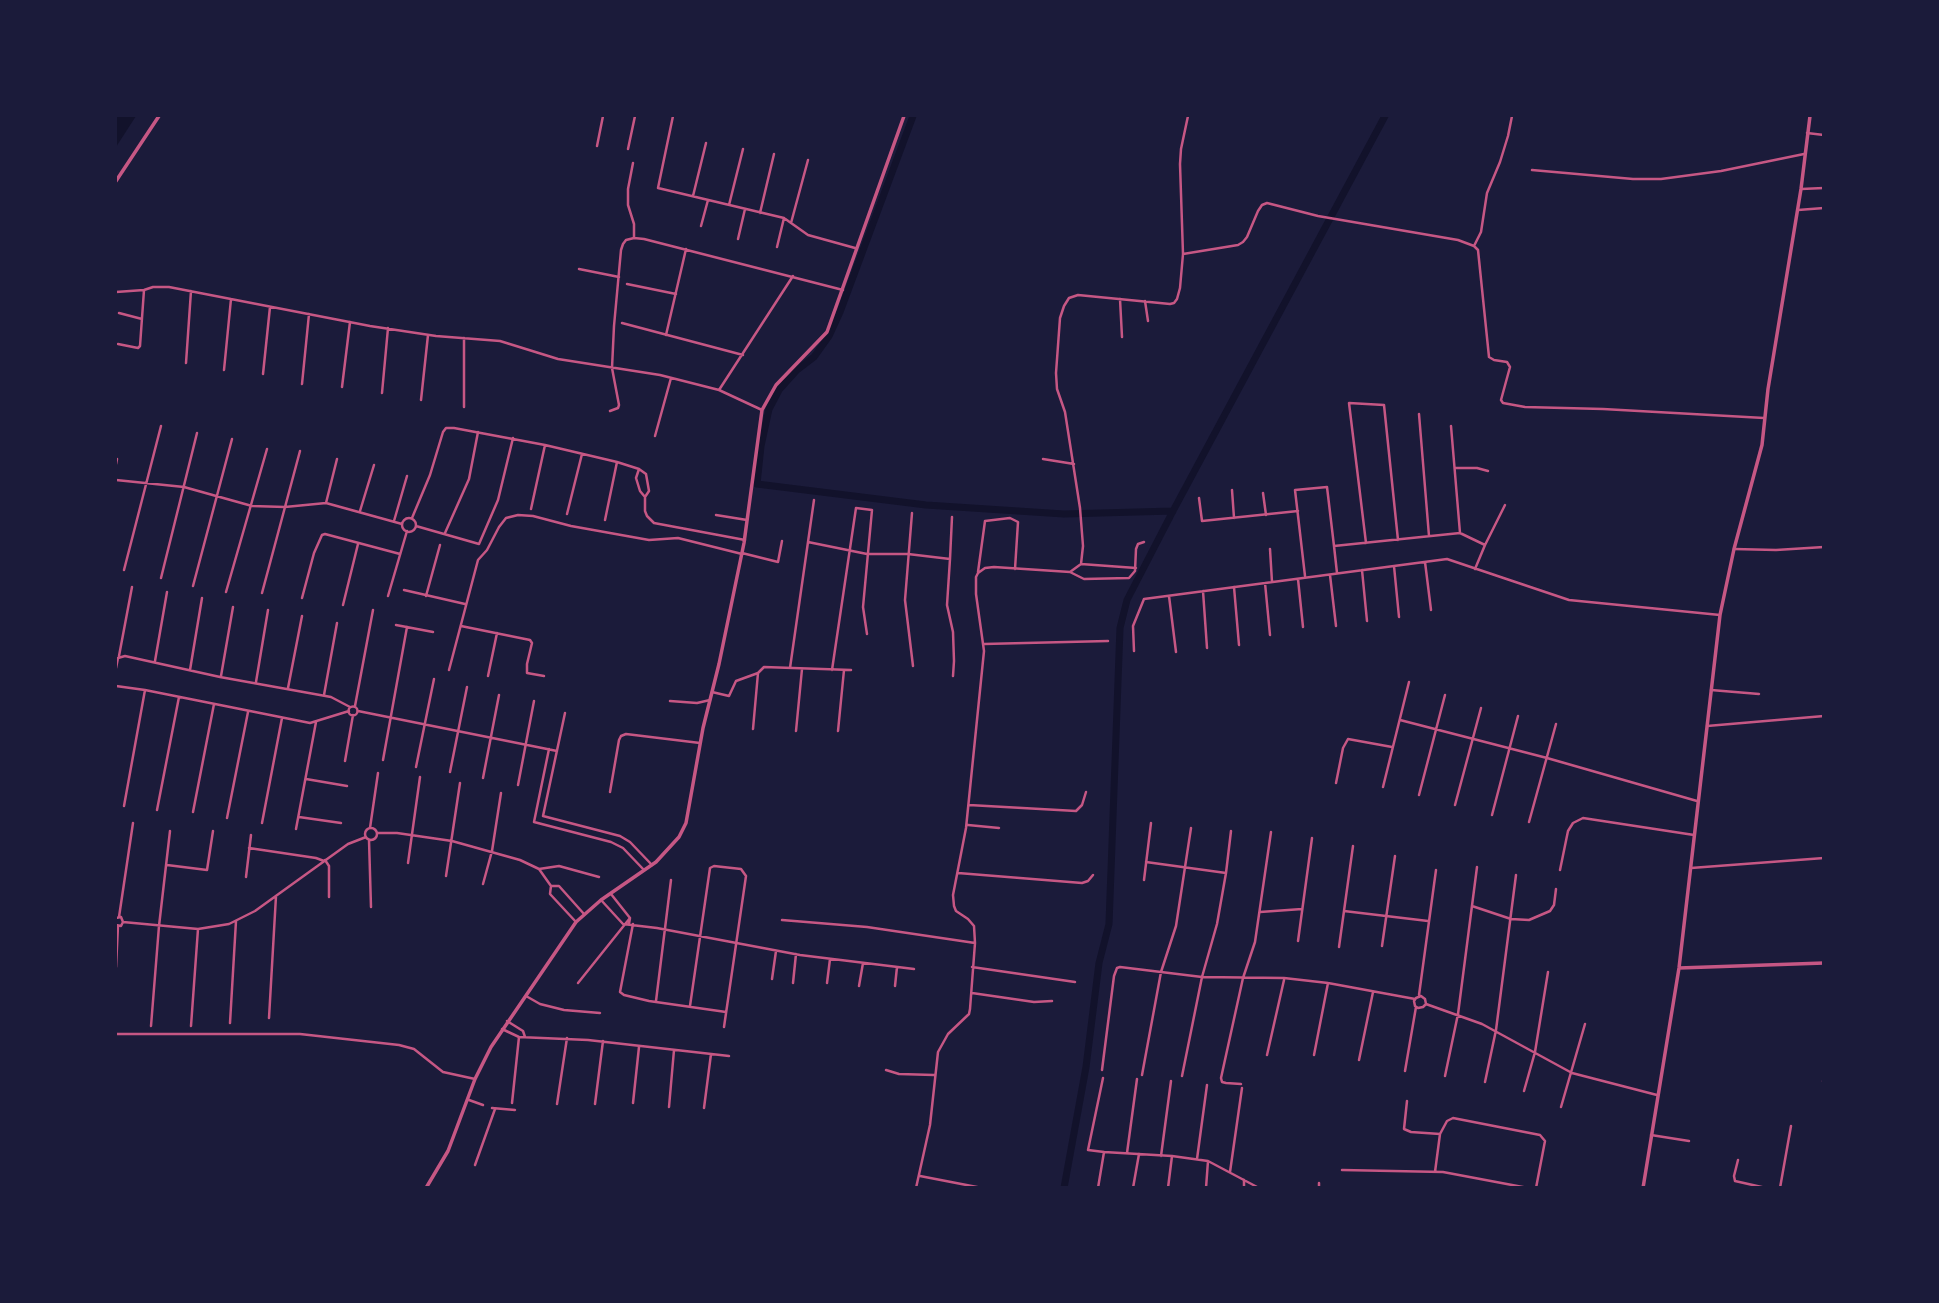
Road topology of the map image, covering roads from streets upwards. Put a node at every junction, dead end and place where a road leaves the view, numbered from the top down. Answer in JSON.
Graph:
{"nodes":[{"id":1,"x":159,"y":116,"type":"edge"},
{"id":2,"x":603,"y":116,"type":"edge"},
{"id":3,"x":635,"y":116,"type":"edge"},
{"id":4,"x":673,"y":116,"type":"edge"},
{"id":5,"x":904,"y":116,"type":"edge"},
{"id":6,"x":1188,"y":116,"type":"edge"},
{"id":7,"x":1512,"y":116,"type":"edge"},
{"id":8,"x":1810,"y":116,"type":"edge"},
{"id":9,"x":1807,"y":133,"type":"junction"},
{"id":10,"x":1824,"y":135,"type":"edge"},
{"id":11,"x":706,"y":143,"type":"dead end"},
{"id":12,"x":597,"y":146,"type":"dead end"},
{"id":13,"x":628,"y":149,"type":"dead end"},
{"id":14,"x":743,"y":149,"type":"dead end"},
{"id":15,"x":1804,"y":154,"type":"junction"},
{"id":16,"x":774,"y":155,"type":"dead end"},
{"id":17,"x":808,"y":160,"type":"dead end"},
{"id":18,"x":633,"y":163,"type":"dead end"},
{"id":19,"x":1532,"y":170,"type":"dead end"},
{"id":20,"x":116,"y":181,"type":"edge"},
{"id":21,"x":1824,"y":188,"type":"edge"},
{"id":22,"x":1801,"y":189,"type":"junction"},
{"id":23,"x":693,"y":196,"type":"junction"},
{"id":24,"x":708,"y":200,"type":"junction"},
{"id":25,"x":729,"y":205,"type":"junction"},
{"id":26,"x":1824,"y":208,"type":"edge"},
{"id":27,"x":745,"y":209,"type":"junction"},
{"id":28,"x":1798,"y":210,"type":"junction"},
{"id":29,"x":760,"y":213,"type":"junction"},
{"id":30,"x":784,"y":218,"type":"junction"},
{"id":31,"x":791,"y":223,"type":"junction"},
{"id":32,"x":701,"y":226,"type":"dead end"},
{"id":33,"x":634,"y":238,"type":"junction"},
{"id":34,"x":738,"y":239,"type":"dead end"},
{"id":35,"x":1474,"y":246,"type":"junction"},
{"id":36,"x":777,"y":247,"type":"dead end"},
{"id":37,"x":855,"y":248,"type":"junction"},
{"id":38,"x":686,"y":250,"type":"junction"},
{"id":39,"x":1183,"y":254,"type":"junction"},
{"id":40,"x":579,"y":269,"type":"dead end"},
{"id":41,"x":793,"y":276,"type":"junction"},
{"id":42,"x":618,"y":277,"type":"junction"},
{"id":43,"x":627,"y":284,"type":"dead end"},
{"id":44,"x":144,"y":290,"type":"junction"},
{"id":45,"x":843,"y":290,"type":"junction"},
{"id":46,"x":116,"y":292,"type":"edge"},
{"id":47,"x":191,"y":292,"type":"junction"},
{"id":48,"x":676,"y":294,"type":"junction"},
{"id":49,"x":230,"y":299,"type":"junction"},
{"id":50,"x":1120,"y":299,"type":"junction"},
{"id":51,"x":1145,"y":301,"type":"junction"},
{"id":52,"x":270,"y":307,"type":"junction"},
{"id":53,"x":120,"y":313,"type":"dead end"},
{"id":54,"x":309,"y":314,"type":"junction"},
{"id":55,"x":142,"y":318,"type":"junction"},
{"id":56,"x":1148,"y":321,"type":"dead end"},
{"id":57,"x":351,"y":322,"type":"junction"},
{"id":58,"x":622,"y":323,"type":"dead end"},
{"id":59,"x":388,"y":328,"type":"junction"},
{"id":60,"x":428,"y":335,"type":"junction"},
{"id":61,"x":666,"y":335,"type":"junction"},
{"id":62,"x":1122,"y":337,"type":"dead end"},
{"id":63,"x":464,"y":338,"type":"junction"},
{"id":64,"x":118,"y":344,"type":"dead end"},
{"id":65,"x":743,"y":355,"type":"junction"},
{"id":66,"x":186,"y":363,"type":"dead end"},
{"id":67,"x":612,"y":368,"type":"junction"},
{"id":68,"x":224,"y":370,"type":"dead end"},
{"id":69,"x":263,"y":374,"type":"dead end"},
{"id":70,"x":671,"y":378,"type":"junction"},
{"id":71,"x":302,"y":384,"type":"dead end"},
{"id":72,"x":342,"y":387,"type":"dead end"},
{"id":73,"x":719,"y":390,"type":"junction"},
{"id":74,"x":382,"y":393,"type":"dead end"},
{"id":75,"x":421,"y":400,"type":"dead end"},
{"id":76,"x":464,"y":407,"type":"dead end"},
{"id":77,"x":762,"y":410,"type":"junction"},
{"id":78,"x":610,"y":411,"type":"dead end"},
{"id":79,"x":1419,"y":414,"type":"dead end"},
{"id":80,"x":1766,"y":418,"type":"junction"},
{"id":81,"x":161,"y":426,"type":"dead end"},
{"id":82,"x":1451,"y":426,"type":"dead end"},
{"id":83,"x":478,"y":432,"type":"junction"},
{"id":84,"x":198,"y":433,"type":"dead end"},
{"id":85,"x":655,"y":436,"type":"dead end"},
{"id":86,"x":513,"y":438,"type":"junction"},
{"id":87,"x":232,"y":439,"type":"dead end"},
{"id":88,"x":545,"y":445,"type":"junction"},
{"id":89,"x":267,"y":449,"type":"dead end"},
{"id":90,"x":300,"y":451,"type":"dead end"},
{"id":91,"x":582,"y":454,"type":"junction"},
{"id":92,"x":117,"y":459,"type":"edge"},
{"id":93,"x":337,"y":459,"type":"dead end"},
{"id":94,"x":1043,"y":459,"type":"dead end"},
{"id":95,"x":617,"y":462,"type":"junction"},
{"id":96,"x":116,"y":464,"type":"edge"},
{"id":97,"x":1074,"y":464,"type":"junction"},
{"id":98,"x":374,"y":465,"type":"dead end"},
{"id":99,"x":1455,"y":468,"type":"junction"},
{"id":100,"x":639,"y":469,"type":"junction"},
{"id":101,"x":1488,"y":471,"type":"dead end"},
{"id":102,"x":407,"y":476,"type":"dead end"},
{"id":103,"x":116,"y":480,"type":"edge"},
{"id":104,"x":147,"y":483,"type":"junction"},
{"id":105,"x":184,"y":487,"type":"junction"},
{"id":106,"x":1232,"y":490,"type":"dead end"},
{"id":107,"x":1264,"y":493,"type":"dead end"},
{"id":108,"x":216,"y":496,"type":"junction"},
{"id":109,"x":645,"y":497,"type":"junction"},
{"id":110,"x":1199,"y":498,"type":"dead end"},
{"id":111,"x":814,"y":500,"type":"dead end"},
{"id":112,"x":326,"y":503,"type":"junction"},
{"id":113,"x":1505,"y":505,"type":"dead end"},
{"id":114,"x":251,"y":506,"type":"junction"},
{"id":115,"x":285,"y":507,"type":"junction"},
{"id":116,"x":531,"y":509,"type":"dead end"},
{"id":117,"x":360,"y":511,"type":"junction"},
{"id":118,"x":1297,"y":511,"type":"junction"},
{"id":119,"x":912,"y":513,"type":"dead end"},
{"id":120,"x":567,"y":514,"type":"dead end"},
{"id":121,"x":1266,"y":514,"type":"junction"},
{"id":122,"x":716,"y":515,"type":"dead end"},
{"id":123,"x":952,"y":517,"type":"dead end"},
{"id":124,"x":412,"y":518,"type":"junction"},
{"id":125,"x":1234,"y":518,"type":"junction"},
{"id":126,"x":605,"y":520,"type":"dead end"},
{"id":127,"x":747,"y":520,"type":"junction"},
{"id":128,"x":394,"y":522,"type":"junction"},
{"id":129,"x":402,"y":524,"type":"junction"},
{"id":130,"x":416,"y":526,"type":"junction"},
{"id":131,"x":407,"y":531,"type":"junction"},
{"id":132,"x":445,"y":533,"type":"junction"},
{"id":133,"x":1460,"y":533,"type":"junction"},
{"id":134,"x":1429,"y":537,"type":"junction"},
{"id":135,"x":744,"y":540,"type":"junction"},
{"id":136,"x":1398,"y":540,"type":"junction"},
{"id":137,"x":782,"y":541,"type":"dead end"},
{"id":138,"x":808,"y":542,"type":"junction"},
{"id":139,"x":1144,"y":542,"type":"dead end"},
{"id":140,"x":1366,"y":543,"type":"junction"},
{"id":141,"x":358,"y":544,"type":"junction"},
{"id":142,"x":440,"y":545,"type":"dead end"},
{"id":143,"x":1485,"y":545,"type":"junction"},
{"id":144,"x":1334,"y":546,"type":"junction"},
{"id":145,"x":1824,"y":547,"type":"edge"},
{"id":146,"x":1734,"y":548,"type":"junction"},
{"id":147,"x":1270,"y":549,"type":"dead end"},
{"id":148,"x":850,"y":551,"type":"junction"},
{"id":149,"x":400,"y":554,"type":"junction"},
{"id":150,"x":742,"y":554,"type":"junction"},
{"id":151,"x":867,"y":554,"type":"junction"},
{"id":152,"x":908,"y":554,"type":"junction"},
{"id":153,"x":950,"y":559,"type":"junction"},
{"id":154,"x":1425,"y":562,"type":"junction"},
{"id":155,"x":1081,"y":564,"type":"junction"},
{"id":156,"x":1394,"y":566,"type":"junction"},
{"id":157,"x":1136,"y":568,"type":"junction"},
{"id":158,"x":1015,"y":569,"type":"junction"},
{"id":159,"x":1475,"y":569,"type":"junction"},
{"id":160,"x":124,"y":570,"type":"dead end"},
{"id":161,"x":1362,"y":570,"type":"junction"},
{"id":162,"x":1070,"y":572,"type":"junction"},
{"id":163,"x":978,"y":573,"type":"junction"},
{"id":164,"x":1337,"y":573,"type":"junction"},
{"id":165,"x":1330,"y":575,"type":"junction"},
{"id":166,"x":161,"y":578,"type":"dead end"},
{"id":167,"x":1306,"y":578,"type":"junction"},
{"id":168,"x":1298,"y":579,"type":"junction"},
{"id":169,"x":1272,"y":582,"type":"junction"},
{"id":170,"x":1265,"y":583,"type":"junction"},
{"id":171,"x":193,"y":586,"type":"dead end"},
{"id":172,"x":132,"y":587,"type":"dead end"},
{"id":173,"x":1234,"y":587,"type":"junction"},
{"id":174,"x":404,"y":590,"type":"dead end"},
{"id":175,"x":1203,"y":591,"type":"junction"},
{"id":176,"x":167,"y":592,"type":"dead end"},
{"id":177,"x":226,"y":592,"type":"dead end"},
{"id":178,"x":262,"y":593,"type":"dead end"},
{"id":179,"x":388,"y":596,"type":"dead end"},
{"id":180,"x":426,"y":596,"type":"junction"},
{"id":181,"x":1169,"y":596,"type":"junction"},
{"id":182,"x":202,"y":598,"type":"dead end"},
{"id":183,"x":302,"y":598,"type":"dead end"},
{"id":184,"x":343,"y":605,"type":"dead end"},
{"id":185,"x":466,"y":605,"type":"junction"},
{"id":186,"x":233,"y":607,"type":"dead end"},
{"id":187,"x":268,"y":610,"type":"dead end"},
{"id":188,"x":373,"y":610,"type":"dead end"},
{"id":189,"x":1431,"y":610,"type":"dead end"},
{"id":190,"x":1720,"y":615,"type":"junction"},
{"id":191,"x":302,"y":616,"type":"dead end"},
{"id":192,"x":1399,"y":617,"type":"dead end"},
{"id":193,"x":1367,"y":621,"type":"dead end"},
{"id":194,"x":337,"y":623,"type":"dead end"},
{"id":195,"x":396,"y":625,"type":"dead end"},
{"id":196,"x":461,"y":626,"type":"junction"},
{"id":197,"x":1336,"y":626,"type":"dead end"},
{"id":198,"x":407,"y":627,"type":"junction"},
{"id":199,"x":1303,"y":627,"type":"dead end"},
{"id":200,"x":433,"y":632,"type":"dead end"},
{"id":201,"x":497,"y":633,"type":"junction"},
{"id":202,"x":867,"y":634,"type":"dead end"},
{"id":203,"x":1270,"y":635,"type":"dead end"},
{"id":204,"x":1108,"y":641,"type":"dead end"},
{"id":205,"x":984,"y":644,"type":"junction"},
{"id":206,"x":1239,"y":645,"type":"dead end"},
{"id":207,"x":1207,"y":648,"type":"dead end"},
{"id":208,"x":1134,"y":652,"type":"dead end"},
{"id":209,"x":1176,"y":652,"type":"dead end"},
{"id":210,"x":118,"y":658,"type":"junction"},
{"id":211,"x":155,"y":663,"type":"junction"},
{"id":212,"x":913,"y":666,"type":"dead end"},
{"id":213,"x":116,"y":667,"type":"edge"},
{"id":214,"x":790,"y":668,"type":"junction"},
{"id":215,"x":802,"y":669,"type":"junction"},
{"id":216,"x":190,"y":670,"type":"junction"},
{"id":217,"x":449,"y":670,"type":"dead end"},
{"id":218,"x":832,"y":670,"type":"junction"},
{"id":219,"x":844,"y":670,"type":"junction"},
{"id":220,"x":851,"y":670,"type":"dead end"},
{"id":221,"x":758,"y":673,"type":"junction"},
{"id":222,"x":488,"y":676,"type":"dead end"},
{"id":223,"x":544,"y":676,"type":"dead end"},
{"id":224,"x":953,"y":676,"type":"dead end"},
{"id":225,"x":220,"y":677,"type":"junction"},
{"id":226,"x":434,"y":679,"type":"dead end"},
{"id":227,"x":1409,"y":682,"type":"dead end"},
{"id":228,"x":256,"y":683,"type":"junction"},
{"id":229,"x":116,"y":686,"type":"edge"},
{"id":230,"x":467,"y":687,"type":"dead end"},
{"id":231,"x":288,"y":688,"type":"junction"},
{"id":232,"x":145,"y":690,"type":"junction"},
{"id":233,"x":1711,"y":690,"type":"junction"},
{"id":234,"x":712,"y":692,"type":"junction"},
{"id":235,"x":1759,"y":694,"type":"dead end"},
{"id":236,"x":499,"y":695,"type":"dead end"},
{"id":237,"x":1445,"y":695,"type":"dead end"},
{"id":238,"x":324,"y":696,"type":"junction"},
{"id":239,"x":179,"y":697,"type":"junction"},
{"id":240,"x":710,"y":700,"type":"junction"},
{"id":241,"x":534,"y":701,"type":"dead end"},
{"id":242,"x":670,"y":701,"type":"dead end"},
{"id":243,"x":214,"y":705,"type":"junction"},
{"id":244,"x":351,"y":708,"type":"junction"},
{"id":245,"x":1481,"y":708,"type":"dead end"},
{"id":246,"x":358,"y":711,"type":"junction"},
{"id":247,"x":248,"y":712,"type":"junction"},
{"id":248,"x":565,"y":713,"type":"dead end"},
{"id":249,"x":354,"y":715,"type":"junction"},
{"id":250,"x":1518,"y":716,"type":"dead end"},
{"id":251,"x":1824,"y":716,"type":"edge"},
{"id":252,"x":390,"y":717,"type":"junction"},
{"id":253,"x":282,"y":718,"type":"junction"},
{"id":254,"x":1399,"y":720,"type":"junction"},
{"id":255,"x":316,"y":722,"type":"junction"},
{"id":256,"x":423,"y":724,"type":"junction"},
{"id":257,"x":1556,"y":724,"type":"dead end"},
{"id":258,"x":1707,"y":726,"type":"junction"},
{"id":259,"x":752,"y":729,"type":"dead end"},
{"id":260,"x":1436,"y":730,"type":"junction"},
{"id":261,"x":458,"y":731,"type":"junction"},
{"id":262,"x":796,"y":731,"type":"dead end"},
{"id":263,"x":838,"y":731,"type":"dead end"},
{"id":264,"x":491,"y":738,"type":"junction"},
{"id":265,"x":1473,"y":739,"type":"junction"},
{"id":266,"x":701,"y":743,"type":"junction"},
{"id":267,"x":527,"y":745,"type":"junction"},
{"id":268,"x":1392,"y":747,"type":"junction"},
{"id":269,"x":549,"y":749,"type":"junction"},
{"id":270,"x":1509,"y":749,"type":"junction"},
{"id":271,"x":557,"y":751,"type":"junction"},
{"id":272,"x":1546,"y":758,"type":"junction"},
{"id":273,"x":383,"y":760,"type":"dead end"},
{"id":274,"x":345,"y":761,"type":"dead end"},
{"id":275,"x":416,"y":767,"type":"dead end"},
{"id":276,"x":450,"y":772,"type":"dead end"},
{"id":277,"x":378,"y":773,"type":"dead end"},
{"id":278,"x":420,"y":776,"type":"dead end"},
{"id":279,"x":483,"y":778,"type":"dead end"},
{"id":280,"x":306,"y":779,"type":"junction"},
{"id":281,"x":460,"y":783,"type":"dead end"},
{"id":282,"x":1336,"y":783,"type":"dead end"},
{"id":283,"x":518,"y":785,"type":"dead end"},
{"id":284,"x":346,"y":786,"type":"dead end"},
{"id":285,"x":1383,"y":787,"type":"dead end"},
{"id":286,"x":610,"y":792,"type":"dead end"},
{"id":287,"x":1086,"y":792,"type":"dead end"},
{"id":288,"x":501,"y":793,"type":"dead end"},
{"id":289,"x":1419,"y":795,"type":"dead end"},
{"id":290,"x":1698,"y":802,"type":"junction"},
{"id":291,"x":968,"y":805,"type":"junction"},
{"id":292,"x":1455,"y":805,"type":"dead end"},
{"id":293,"x":124,"y":806,"type":"dead end"},
{"id":294,"x":157,"y":810,"type":"dead end"},
{"id":295,"x":193,"y":812,"type":"dead end"},
{"id":296,"x":1492,"y":815,"type":"dead end"},
{"id":297,"x":543,"y":816,"type":"junction"},
{"id":298,"x":298,"y":817,"type":"junction"},
{"id":299,"x":227,"y":818,"type":"dead end"},
{"id":300,"x":534,"y":822,"type":"junction"},
{"id":301,"x":1529,"y":822,"type":"dead end"},
{"id":302,"x":132,"y":823,"type":"dead end"},
{"id":303,"x":262,"y":823,"type":"dead end"},
{"id":304,"x":341,"y":823,"type":"dead end"},
{"id":305,"x":1151,"y":824,"type":"dead end"},
{"id":306,"x":967,"y":825,"type":"junction"},
{"id":307,"x":586,"y":827,"type":"junction"},
{"id":308,"x":370,"y":828,"type":"junction"},
{"id":309,"x":999,"y":828,"type":"dead end"},
{"id":310,"x":1191,"y":828,"type":"dead end"},
{"id":311,"x":296,"y":830,"type":"dead end"},
{"id":312,"x":170,"y":831,"type":"dead end"},
{"id":313,"x":213,"y":831,"type":"dead end"},
{"id":314,"x":1231,"y":831,"type":"dead end"},
{"id":315,"x":1271,"y":832,"type":"dead end"},
{"id":316,"x":377,"y":833,"type":"junction"},
{"id":317,"x":251,"y":835,"type":"dead end"},
{"id":318,"x":410,"y":835,"type":"junction"},
{"id":319,"x":584,"y":835,"type":"junction"},
{"id":320,"x":1694,"y":835,"type":"junction"},
{"id":321,"x":367,"y":838,"type":"junction"},
{"id":322,"x":1312,"y":838,"type":"dead end"},
{"id":323,"x":452,"y":841,"type":"junction"},
{"id":324,"x":1353,"y":846,"type":"dead end"},
{"id":325,"x":249,"y":848,"type":"junction"},
{"id":326,"x":492,"y":851,"type":"junction"},
{"id":327,"x":1395,"y":856,"type":"dead end"},
{"id":328,"x":1824,"y":858,"type":"edge"},
{"id":329,"x":324,"y":861,"type":"junction"},
{"id":330,"x":408,"y":863,"type":"dead end"},
{"id":331,"x":1146,"y":863,"type":"junction"},
{"id":332,"x":167,"y":864,"type":"junction"},
{"id":333,"x":652,"y":865,"type":"junction"},
{"id":334,"x":1477,"y":867,"type":"dead end"},
{"id":335,"x":1185,"y":868,"type":"junction"},
{"id":336,"x":1691,"y":868,"type":"junction"},
{"id":337,"x":539,"y":869,"type":"junction"},
{"id":338,"x":644,"y":870,"type":"junction"},
{"id":339,"x":1436,"y":870,"type":"dead end"},
{"id":340,"x":1560,"y":870,"type":"dead end"},
{"id":341,"x":958,"y":873,"type":"junction"},
{"id":342,"x":1226,"y":873,"type":"junction"},
{"id":343,"x":1093,"y":875,"type":"dead end"},
{"id":344,"x":1516,"y":875,"type":"dead end"},
{"id":345,"x":446,"y":876,"type":"dead end"},
{"id":346,"x":246,"y":877,"type":"dead end"},
{"id":347,"x":599,"y":877,"type":"dead end"},
{"id":348,"x":671,"y":880,"type":"dead end"},
{"id":349,"x":1144,"y":880,"type":"dead end"},
{"id":350,"x":483,"y":884,"type":"dead end"},
{"id":351,"x":551,"y":886,"type":"junction"},
{"id":352,"x":1556,"y":889,"type":"dead end"},
{"id":353,"x":611,"y":894,"type":"junction"},
{"id":354,"x":276,"y":895,"type":"junction"},
{"id":355,"x":329,"y":897,"type":"dead end"},
{"id":356,"x":601,"y":900,"type":"junction"},
{"id":357,"x":1471,"y":906,"type":"junction"},
{"id":358,"x":371,"y":907,"type":"dead end"},
{"id":359,"x":1302,"y":909,"type":"junction"},
{"id":360,"x":1344,"y":911,"type":"junction"},
{"id":361,"x":1260,"y":912,"type":"junction"},
{"id":362,"x":584,"y":914,"type":"junction"},
{"id":363,"x":1387,"y":916,"type":"junction"},
{"id":364,"x":117,"y":917,"type":"edge"},
{"id":365,"x":630,"y":918,"type":"junction"},
{"id":366,"x":1511,"y":919,"type":"junction"},
{"id":367,"x":782,"y":920,"type":"dead end"},
{"id":368,"x":236,"y":921,"type":"junction"},
{"id":369,"x":1428,"y":921,"type":"junction"},
{"id":370,"x":123,"y":922,"type":"junction"},
{"id":371,"x":576,"y":922,"type":"junction"},
{"id":372,"x":623,"y":924,"type":"junction"},
{"id":373,"x":631,"y":924,"type":"junction"},
{"id":374,"x":117,"y":925,"type":"edge"},
{"id":375,"x":159,"y":926,"type":"junction"},
{"id":376,"x":198,"y":929,"type":"junction"},
{"id":377,"x":665,"y":930,"type":"junction"},
{"id":378,"x":700,"y":936,"type":"junction"},
{"id":379,"x":1298,"y":941,"type":"dead end"},
{"id":380,"x":737,"y":943,"type":"junction"},
{"id":381,"x":975,"y":943,"type":"junction"},
{"id":382,"x":1382,"y":946,"type":"dead end"},
{"id":383,"x":1339,"y":947,"type":"dead end"},
{"id":384,"x":776,"y":951,"type":"junction"},
{"id":385,"x":796,"y":954,"type":"junction"},
{"id":386,"x":830,"y":959,"type":"junction"},
{"id":387,"x":863,"y":963,"type":"junction"},
{"id":388,"x":1824,"y":963,"type":"edge"},
{"id":389,"x":116,"y":967,"type":"edge"},
{"id":390,"x":897,"y":967,"type":"junction"},
{"id":391,"x":972,"y":967,"type":"junction"},
{"id":392,"x":1679,"y":968,"type":"junction"},
{"id":393,"x":914,"y":969,"type":"dead end"},
{"id":394,"x":1161,"y":972,"type":"junction"},
{"id":395,"x":1548,"y":972,"type":"dead end"},
{"id":396,"x":1202,"y":977,"type":"junction"},
{"id":397,"x":1243,"y":978,"type":"junction"},
{"id":398,"x":1284,"y":978,"type":"junction"},
{"id":399,"x":772,"y":979,"type":"dead end"},
{"id":400,"x":1075,"y":982,"type":"dead end"},
{"id":401,"x":578,"y":983,"type":"dead end"},
{"id":402,"x":793,"y":983,"type":"dead end"},
{"id":403,"x":827,"y":983,"type":"dead end"},
{"id":404,"x":1328,"y":983,"type":"junction"},
{"id":405,"x":859,"y":986,"type":"dead end"},
{"id":406,"x":895,"y":986,"type":"dead end"},
{"id":407,"x":1373,"y":992,"type":"junction"},
{"id":408,"x":971,"y":993,"type":"junction"},
{"id":409,"x":525,"y":995,"type":"junction"},
{"id":410,"x":1419,"y":996,"type":"junction"},
{"id":411,"x":1415,"y":999,"type":"junction"},
{"id":412,"x":656,"y":1001,"type":"junction"},
{"id":413,"x":1052,"y":1001,"type":"dead end"},
{"id":414,"x":1426,"y":1004,"type":"junction"},
{"id":415,"x":691,"y":1006,"type":"junction"},
{"id":416,"x":1416,"y":1007,"type":"junction"},
{"id":417,"x":726,"y":1012,"type":"junction"},
{"id":418,"x":600,"y":1013,"type":"dead end"},
{"id":419,"x":1458,"y":1014,"type":"junction"},
{"id":420,"x":269,"y":1018,"type":"dead end"},
{"id":421,"x":507,"y":1021,"type":"junction"},
{"id":422,"x":230,"y":1023,"type":"dead end"},
{"id":423,"x":1585,"y":1024,"type":"dead end"},
{"id":424,"x":151,"y":1026,"type":"dead end"},
{"id":425,"x":191,"y":1026,"type":"dead end"},
{"id":426,"x":724,"y":1027,"type":"dead end"},
{"id":427,"x":502,"y":1029,"type":"junction"},
{"id":428,"x":1496,"y":1030,"type":"junction"},
{"id":429,"x":116,"y":1034,"type":"edge"},
{"id":430,"x":519,"y":1037,"type":"junction"},
{"id":431,"x":525,"y":1037,"type":"junction"},
{"id":432,"x":567,"y":1038,"type":"junction"},
{"id":433,"x":603,"y":1041,"type":"junction"},
{"id":434,"x":639,"y":1047,"type":"junction"},
{"id":435,"x":674,"y":1050,"type":"junction"},
{"id":436,"x":1535,"y":1052,"type":"junction"},
{"id":437,"x":711,"y":1054,"type":"junction"},
{"id":438,"x":1267,"y":1055,"type":"dead end"},
{"id":439,"x":1314,"y":1055,"type":"dead end"},
{"id":440,"x":729,"y":1056,"type":"dead end"},
{"id":441,"x":1359,"y":1060,"type":"dead end"},
{"id":442,"x":886,"y":1070,"type":"dead end"},
{"id":443,"x":1102,"y":1070,"type":"dead end"},
{"id":444,"x":1405,"y":1071,"type":"dead end"},
{"id":445,"x":1572,"y":1073,"type":"junction"},
{"id":446,"x":934,"y":1075,"type":"junction"},
{"id":447,"x":1142,"y":1075,"type":"dead end"},
{"id":448,"x":1182,"y":1076,"type":"dead end"},
{"id":449,"x":1445,"y":1076,"type":"dead end"},
{"id":450,"x":1103,"y":1078,"type":"dead end"},
{"id":451,"x":475,"y":1079,"type":"junction"},
{"id":452,"x":1137,"y":1079,"type":"dead end"},
{"id":453,"x":1171,"y":1081,"type":"dead end"},
{"id":454,"x":1485,"y":1082,"type":"dead end"},
{"id":455,"x":1207,"y":1085,"type":"dead end"},
{"id":456,"x":1524,"y":1091,"type":"dead end"},
{"id":457,"x":1657,"y":1095,"type":"junction"},
{"id":458,"x":469,"y":1100,"type":"junction"},
{"id":459,"x":1406,"y":1101,"type":"dead end"},
{"id":460,"x":512,"y":1103,"type":"dead end"},
{"id":461,"x":633,"y":1103,"type":"dead end"},
{"id":462,"x":557,"y":1104,"type":"dead end"},
{"id":463,"x":595,"y":1104,"type":"dead end"},
{"id":464,"x":483,"y":1105,"type":"dead end"},
{"id":465,"x":669,"y":1107,"type":"dead end"},
{"id":466,"x":1561,"y":1107,"type":"dead end"},
{"id":467,"x":704,"y":1108,"type":"dead end"},
{"id":468,"x":515,"y":1110,"type":"dead end"},
{"id":469,"x":1791,"y":1126,"type":"dead end"},
{"id":470,"x":1440,"y":1134,"type":"junction"},
{"id":471,"x":1651,"y":1135,"type":"junction"},
{"id":472,"x":1689,"y":1141,"type":"dead end"},
{"id":473,"x":1104,"y":1152,"type":"junction"},
{"id":474,"x":1127,"y":1153,"type":"junction"},
{"id":475,"x":1139,"y":1154,"type":"junction"},
{"id":476,"x":1161,"y":1156,"type":"junction"},
{"id":477,"x":1172,"y":1156,"type":"junction"},
{"id":478,"x":1197,"y":1159,"type":"junction"},
{"id":479,"x":1738,"y":1160,"type":"dead end"},
{"id":480,"x":1208,"y":1161,"type":"junction"},
{"id":481,"x":475,"y":1165,"type":"dead end"},
{"id":482,"x":1342,"y":1170,"type":"dead end"},
{"id":483,"x":1230,"y":1172,"type":"junction"},
{"id":484,"x":1435,"y":1172,"type":"junction"},
{"id":485,"x":918,"y":1176,"type":"junction"},
{"id":486,"x":1244,"y":1180,"type":"junction"},
{"id":487,"x":426,"y":1188,"type":"edge"},
{"id":488,"x":916,"y":1188,"type":"edge"},
{"id":489,"x":982,"y":1188,"type":"edge"},
{"id":490,"x":1098,"y":1188,"type":"edge"},
{"id":491,"x":1133,"y":1188,"type":"edge"},
{"id":492,"x":1168,"y":1188,"type":"edge"},
{"id":493,"x":1206,"y":1188,"type":"edge"},
{"id":494,"x":1244,"y":1188,"type":"edge"},
{"id":495,"x":1259,"y":1188,"type":"edge"},
{"id":496,"x":1528,"y":1188,"type":"edge"},
{"id":497,"x":1536,"y":1188,"type":"edge"},
{"id":498,"x":1643,"y":1188,"type":"edge"},
{"id":499,"x":1766,"y":1188,"type":"edge"},
{"id":500,"x":1780,"y":1188,"type":"edge"}],
"edges":[{"from":1,"to":20,"type":"street"},
{"from":2,"to":12,"type":"street"},
{"from":3,"to":13,"type":"street"},
{"from":4,"to":23,"type":"street"},
{"from":5,"to":37,"type":"street"},
{"from":6,"to":39,"type":"street"},
{"from":7,"to":35,"type":"street"},
{"from":8,"to":9,"type":"street"},
{"from":9,"to":10,"type":"street"},
{"from":9,"to":15,"type":"street"},
{"from":11,"to":23,"type":"street"},
{"from":14,"to":25,"type":"street"},
{"from":15,"to":19,"type":"street"},
{"from":15,"to":22,"type":"street"},
{"from":16,"to":29,"type":"street"},
{"from":17,"to":31,"type":"street"},
{"from":18,"to":33,"type":"street"},
{"from":21,"to":22,"type":"street"},
{"from":22,"to":28,"type":"street"},
{"from":23,"to":24,"type":"street"},
{"from":24,"to":25,"type":"street"},
{"from":24,"to":32,"type":"street"},
{"from":25,"to":27,"type":"street"},
{"from":26,"to":28,"type":"street"},
{"from":27,"to":29,"type":"street"},
{"from":27,"to":34,"type":"street"},
{"from":28,"to":80,"type":"street"},
{"from":29,"to":30,"type":"street"},
{"from":30,"to":31,"type":"street"},
{"from":30,"to":36,"type":"street"},
{"from":31,"to":37,"type":"street"},
{"from":33,"to":38,"type":"street"},
{"from":33,"to":42,"type":"street"},
{"from":35,"to":39,"type":"street"},
{"from":35,"to":80,"type":"street"},
{"from":37,"to":45,"type":"street"},
{"from":38,"to":41,"type":"street"},
{"from":38,"to":48,"type":"street"},
{"from":39,"to":51,"type":"street"},
{"from":40,"to":42,"type":"street"},
{"from":41,"to":45,"type":"street"},
{"from":41,"to":65,"type":"street"},
{"from":42,"to":67,"type":"street"},
{"from":43,"to":48,"type":"street"},
{"from":44,"to":46,"type":"street"},
{"from":44,"to":47,"type":"street"},
{"from":44,"to":55,"type":"street"},
{"from":45,"to":77,"type":"street"},
{"from":47,"to":49,"type":"street"},
{"from":47,"to":66,"type":"street"},
{"from":48,"to":61,"type":"street"},
{"from":49,"to":52,"type":"street"},
{"from":49,"to":68,"type":"street"},
{"from":50,"to":51,"type":"street"},
{"from":50,"to":62,"type":"street"},
{"from":50,"to":97,"type":"street"},
{"from":51,"to":56,"type":"street"},
{"from":52,"to":54,"type":"street"},
{"from":52,"to":69,"type":"street"},
{"from":53,"to":55,"type":"street"},
{"from":54,"to":57,"type":"street"},
{"from":54,"to":71,"type":"street"},
{"from":55,"to":64,"type":"street"},
{"from":57,"to":59,"type":"street"},
{"from":57,"to":72,"type":"street"},
{"from":58,"to":61,"type":"street"},
{"from":59,"to":60,"type":"street"},
{"from":59,"to":74,"type":"street"},
{"from":60,"to":63,"type":"street"},
{"from":60,"to":75,"type":"street"},
{"from":61,"to":65,"type":"street"},
{"from":63,"to":67,"type":"street"},
{"from":63,"to":76,"type":"street"},
{"from":65,"to":73,"type":"street"},
{"from":67,"to":70,"type":"street"},
{"from":67,"to":78,"type":"street"},
{"from":70,"to":73,"type":"street"},
{"from":70,"to":85,"type":"street"},
{"from":73,"to":77,"type":"street"},
{"from":77,"to":127,"type":"street"},
{"from":79,"to":134,"type":"street"},
{"from":80,"to":146,"type":"street"},
{"from":81,"to":104,"type":"street"},
{"from":82,"to":99,"type":"street"},
{"from":83,"to":86,"type":"street"},
{"from":83,"to":124,"type":"street"},
{"from":83,"to":132,"type":"street"},
{"from":84,"to":105,"type":"street"},
{"from":86,"to":88,"type":"street"},
{"from":86,"to":132,"type":"street"},
{"from":87,"to":108,"type":"street"},
{"from":88,"to":91,"type":"street"},
{"from":88,"to":116,"type":"street"},
{"from":89,"to":114,"type":"street"},
{"from":90,"to":115,"type":"street"},
{"from":91,"to":95,"type":"street"},
{"from":91,"to":120,"type":"street"},
{"from":92,"to":96,"type":"street"},
{"from":93,"to":112,"type":"street"},
{"from":94,"to":97,"type":"street"},
{"from":95,"to":100,"type":"street"},
{"from":95,"to":126,"type":"street"},
{"from":97,"to":155,"type":"street"},
{"from":98,"to":117,"type":"street"},
{"from":99,"to":101,"type":"street"},
{"from":99,"to":133,"type":"street"},
{"from":100,"to":109,"type":"street"},
{"from":100,"to":109,"type":"street"},
{"from":102,"to":128,"type":"street"},
{"from":103,"to":104,"type":"street"},
{"from":104,"to":105,"type":"street"},
{"from":104,"to":160,"type":"street"},
{"from":105,"to":108,"type":"street"},
{"from":105,"to":166,"type":"street"},
{"from":106,"to":125,"type":"street"},
{"from":107,"to":121,"type":"street"},
{"from":108,"to":114,"type":"street"},
{"from":108,"to":171,"type":"street"},
{"from":109,"to":135,"type":"street"},
{"from":110,"to":125,"type":"street"},
{"from":111,"to":138,"type":"street"},
{"from":112,"to":115,"type":"street"},
{"from":112,"to":117,"type":"street"},
{"from":113,"to":143,"type":"street"},
{"from":114,"to":115,"type":"street"},
{"from":114,"to":177,"type":"street"},
{"from":115,"to":178,"type":"street"},
{"from":117,"to":128,"type":"street"},
{"from":118,"to":121,"type":"street"},
{"from":118,"to":144,"type":"street"},
{"from":118,"to":167,"type":"street"},
{"from":119,"to":152,"type":"street"},
{"from":121,"to":125,"type":"street"},
{"from":122,"to":127,"type":"street"},
{"from":123,"to":153,"type":"street"},
{"from":124,"to":129,"type":"street"},
{"from":124,"to":130,"type":"street"},
{"from":127,"to":135,"type":"street"},
{"from":128,"to":129,"type":"street"},
{"from":129,"to":131,"type":"street"},
{"from":130,"to":131,"type":"street"},
{"from":130,"to":132,"type":"street"},
{"from":131,"to":149,"type":"street"},
{"from":133,"to":134,"type":"street"},
{"from":133,"to":143,"type":"street"},
{"from":134,"to":136,"type":"street"},
{"from":135,"to":150,"type":"street"},
{"from":136,"to":140,"type":"street"},
{"from":136,"to":140,"type":"street"},
{"from":137,"to":150,"type":"street"},
{"from":138,"to":148,"type":"street"},
{"from":138,"to":214,"type":"street"},
{"from":139,"to":157,"type":"street"},
{"from":140,"to":144,"type":"street"},
{"from":141,"to":149,"type":"street"},
{"from":141,"to":183,"type":"street"},
{"from":141,"to":184,"type":"street"},
{"from":142,"to":180,"type":"street"},
{"from":143,"to":159,"type":"street"},
{"from":144,"to":164,"type":"street"},
{"from":145,"to":146,"type":"street"},
{"from":146,"to":190,"type":"street"},
{"from":147,"to":169,"type":"street"},
{"from":148,"to":151,"type":"street"},
{"from":148,"to":151,"type":"street"},
{"from":148,"to":218,"type":"street"},
{"from":149,"to":179,"type":"street"},
{"from":150,"to":185,"type":"street"},
{"from":150,"to":234,"type":"street"},
{"from":151,"to":152,"type":"street"},
{"from":151,"to":202,"type":"street"},
{"from":152,"to":153,"type":"street"},
{"from":152,"to":212,"type":"street"},
{"from":153,"to":224,"type":"street"},
{"from":154,"to":156,"type":"street"},
{"from":154,"to":159,"type":"street"},
{"from":154,"to":189,"type":"street"},
{"from":155,"to":157,"type":"street"},
{"from":155,"to":162,"type":"street"},
{"from":156,"to":161,"type":"street"},
{"from":156,"to":192,"type":"street"},
{"from":157,"to":162,"type":"street"},
{"from":158,"to":162,"type":"street"},
{"from":158,"to":163,"type":"street"},
{"from":158,"to":163,"type":"street"},
{"from":159,"to":190,"type":"street"},
{"from":161,"to":164,"type":"street"},
{"from":161,"to":193,"type":"street"},
{"from":163,"to":205,"type":"street"},
{"from":164,"to":165,"type":"street"},
{"from":165,"to":167,"type":"street"},
{"from":165,"to":197,"type":"street"},
{"from":167,"to":168,"type":"street"},
{"from":168,"to":169,"type":"street"},
{"from":168,"to":199,"type":"street"},
{"from":169,"to":170,"type":"street"},
{"from":170,"to":173,"type":"street"},
{"from":170,"to":203,"type":"street"},
{"from":172,"to":210,"type":"street"},
{"from":173,"to":175,"type":"street"},
{"from":173,"to":206,"type":"street"},
{"from":174,"to":180,"type":"street"},
{"from":175,"to":181,"type":"street"},
{"from":175,"to":207,"type":"street"},
{"from":176,"to":211,"type":"street"},
{"from":180,"to":185,"type":"street"},
{"from":181,"to":208,"type":"street"},
{"from":181,"to":209,"type":"street"},
{"from":182,"to":216,"type":"street"},
{"from":185,"to":196,"type":"street"},
{"from":186,"to":225,"type":"street"},
{"from":187,"to":228,"type":"street"},
{"from":188,"to":244,"type":"street"},
{"from":190,"to":233,"type":"street"},
{"from":191,"to":231,"type":"street"},
{"from":194,"to":238,"type":"street"},
{"from":195,"to":198,"type":"street"},
{"from":196,"to":201,"type":"street"},
{"from":196,"to":217,"type":"street"},
{"from":198,"to":200,"type":"street"},
{"from":198,"to":252,"type":"street"},
{"from":201,"to":222,"type":"street"},
{"from":201,"to":223,"type":"street"},
{"from":204,"to":205,"type":"street"},
{"from":205,"to":291,"type":"street"},
{"from":210,"to":211,"type":"street"},
{"from":210,"to":213,"type":"street"},
{"from":211,"to":216,"type":"street"},
{"from":214,"to":215,"type":"street"},
{"from":214,"to":221,"type":"street"},
{"from":215,"to":218,"type":"street"},
{"from":215,"to":262,"type":"street"},
{"from":216,"to":225,"type":"street"},
{"from":218,"to":219,"type":"street"},
{"from":219,"to":220,"type":"street"},
{"from":219,"to":263,"type":"street"},
{"from":221,"to":234,"type":"street"},
{"from":221,"to":259,"type":"street"},
{"from":225,"to":228,"type":"street"},
{"from":226,"to":256,"type":"street"},
{"from":227,"to":254,"type":"street"},
{"from":228,"to":231,"type":"street"},
{"from":229,"to":232,"type":"street"},
{"from":230,"to":261,"type":"street"},
{"from":231,"to":238,"type":"street"},
{"from":232,"to":239,"type":"street"},
{"from":232,"to":293,"type":"street"},
{"from":233,"to":235,"type":"street"},
{"from":233,"to":258,"type":"street"},
{"from":234,"to":240,"type":"street"},
{"from":236,"to":264,"type":"street"},
{"from":237,"to":260,"type":"street"},
{"from":238,"to":244,"type":"street"},
{"from":239,"to":243,"type":"street"},
{"from":239,"to":294,"type":"street"},
{"from":240,"to":242,"type":"street"},
{"from":240,"to":266,"type":"street"},
{"from":241,"to":267,"type":"street"},
{"from":243,"to":247,"type":"street"},
{"from":243,"to":295,"type":"street"},
{"from":244,"to":246,"type":"street"},
{"from":244,"to":249,"type":"street"},
{"from":244,"to":255,"type":"street"},
{"from":245,"to":265,"type":"street"},
{"from":246,"to":249,"type":"street"},
{"from":246,"to":252,"type":"street"},
{"from":247,"to":253,"type":"street"},
{"from":247,"to":299,"type":"street"},
{"from":248,"to":271,"type":"street"},
{"from":249,"to":274,"type":"street"},
{"from":250,"to":270,"type":"street"},
{"from":251,"to":258,"type":"street"},
{"from":252,"to":256,"type":"street"},
{"from":252,"to":273,"type":"street"},
{"from":253,"to":255,"type":"street"},
{"from":253,"to":303,"type":"street"},
{"from":254,"to":260,"type":"street"},
{"from":254,"to":268,"type":"street"},
{"from":255,"to":280,"type":"street"},
{"from":256,"to":261,"type":"street"},
{"from":256,"to":275,"type":"street"},
{"from":257,"to":272,"type":"street"},
{"from":258,"to":290,"type":"street"},
{"from":260,"to":265,"type":"street"},
{"from":260,"to":289,"type":"street"},
{"from":261,"to":264,"type":"street"},
{"from":261,"to":276,"type":"street"},
{"from":264,"to":267,"type":"street"},
{"from":264,"to":279,"type":"street"},
{"from":265,"to":270,"type":"street"},
{"from":265,"to":292,"type":"street"},
{"from":266,"to":286,"type":"street"},
{"from":266,"to":333,"type":"street"},
{"from":267,"to":269,"type":"street"},
{"from":267,"to":283,"type":"street"},
{"from":268,"to":282,"type":"street"},
{"from":268,"to":285,"type":"street"},
{"from":269,"to":271,"type":"street"},
{"from":269,"to":300,"type":"street"},
{"from":270,"to":272,"type":"street"},
{"from":270,"to":296,"type":"street"},
{"from":271,"to":297,"type":"street"},
{"from":272,"to":290,"type":"street"},
{"from":272,"to":301,"type":"street"},
{"from":277,"to":308,"type":"street"},
{"from":278,"to":318,"type":"street"},
{"from":280,"to":284,"type":"street"},
{"from":280,"to":298,"type":"street"},
{"from":281,"to":323,"type":"street"},
{"from":287,"to":291,"type":"street"},
{"from":288,"to":326,"type":"street"},
{"from":290,"to":320,"type":"street"},
{"from":291,"to":306,"type":"street"},
{"from":297,"to":300,"type":"street"},
{"from":297,"to":307,"type":"street"},
{"from":298,"to":304,"type":"street"},
{"from":298,"to":311,"type":"street"},
{"from":300,"to":319,"type":"street"},
{"from":302,"to":364,"type":"street"},
{"from":305,"to":331,"type":"street"},
{"from":306,"to":309,"type":"street"},
{"from":306,"to":341,"type":"street"},
{"from":307,"to":319,"type":"street"},
{"from":307,"to":333,"type":"street"},
{"from":308,"to":316,"type":"street"},
{"from":308,"to":321,"type":"street"},
{"from":310,"to":335,"type":"street"},
{"from":312,"to":332,"type":"street"},
{"from":313,"to":332,"type":"street"},
{"from":314,"to":342,"type":"street"},
{"from":315,"to":361,"type":"street"},
{"from":316,"to":318,"type":"street"},
{"from":316,"to":321,"type":"street"},
{"from":317,"to":325,"type":"street"},
{"from":318,"to":323,"type":"street"},
{"from":318,"to":330,"type":"street"},
{"from":319,"to":338,"type":"street"},
{"from":320,"to":336,"type":"street"},
{"from":320,"to":340,"type":"street"},
{"from":321,"to":329,"type":"street"},
{"from":321,"to":358,"type":"street"},
{"from":322,"to":359,"type":"street"},
{"from":323,"to":326,"type":"street"},
{"from":323,"to":345,"type":"street"},
{"from":324,"to":360,"type":"street"},
{"from":325,"to":329,"type":"street"},
{"from":325,"to":346,"type":"street"},
{"from":326,"to":337,"type":"street"},
{"from":326,"to":350,"type":"street"},
{"from":327,"to":363,"type":"street"},
{"from":328,"to":336,"type":"street"},
{"from":329,"to":354,"type":"street"},
{"from":329,"to":355,"type":"street"},
{"from":331,"to":335,"type":"street"},
{"from":331,"to":349,"type":"street"},
{"from":332,"to":375,"type":"street"},
{"from":333,"to":338,"type":"street"},
{"from":334,"to":357,"type":"street"},
{"from":335,"to":342,"type":"street"},
{"from":335,"to":394,"type":"street"},
{"from":336,"to":392,"type":"street"},
{"from":337,"to":347,"type":"street"},
{"from":337,"to":351,"type":"street"},
{"from":338,"to":353,"type":"street"},
{"from":339,"to":369,"type":"street"},
{"from":341,"to":343,"type":"street"},
{"from":341,"to":381,"type":"street"},
{"from":342,"to":396,"type":"street"},
{"from":344,"to":366,"type":"street"},
{"from":348,"to":377,"type":"street"},
{"from":351,"to":362,"type":"street"},
{"from":351,"to":371,"type":"street"},
{"from":352,"to":366,"type":"street"},
{"from":353,"to":356,"type":"street"},
{"from":353,"to":365,"type":"street"},
{"from":354,"to":368,"type":"street"},
{"from":354,"to":420,"type":"street"},
{"from":356,"to":362,"type":"street"},
{"from":356,"to":372,"type":"street"},
{"from":357,"to":366,"type":"street"},
{"from":357,"to":419,"type":"street"},
{"from":359,"to":361,"type":"street"},
{"from":359,"to":379,"type":"street"},
{"from":360,"to":363,"type":"street"},
{"from":360,"to":383,"type":"street"},
{"from":361,"to":397,"type":"street"},
{"from":362,"to":371,"type":"street"},
{"from":363,"to":369,"type":"street"},
{"from":363,"to":382,"type":"street"},
{"from":364,"to":370,"type":"street"},
{"from":365,"to":372,"type":"street"},
{"from":365,"to":373,"type":"street"},
{"from":366,"to":428,"type":"street"},
{"from":367,"to":381,"type":"street"},
{"from":368,"to":376,"type":"street"},
{"from":368,"to":422,"type":"street"},
{"from":369,"to":410,"type":"street"},
{"from":370,"to":374,"type":"street"},
{"from":370,"to":375,"type":"street"},
{"from":371,"to":409,"type":"street"},
{"from":372,"to":373,"type":"street"},
{"from":372,"to":401,"type":"street"},
{"from":373,"to":377,"type":"street"},
{"from":373,"to":412,"type":"street"},
{"from":374,"to":389,"type":"street"},
{"from":375,"to":376,"type":"street"},
{"from":375,"to":424,"type":"street"},
{"from":376,"to":425,"type":"street"},
{"from":377,"to":378,"type":"street"},
{"from":377,"to":412,"type":"street"},
{"from":378,"to":380,"type":"street"},
{"from":378,"to":380,"type":"street"},
{"from":378,"to":415,"type":"street"},
{"from":380,"to":384,"type":"street"},
{"from":380,"to":417,"type":"street"},
{"from":381,"to":391,"type":"street"},
{"from":384,"to":385,"type":"street"},
{"from":384,"to":399,"type":"street"},
{"from":385,"to":386,"type":"street"},
{"from":385,"to":402,"type":"street"},
{"from":386,"to":387,"type":"street"},
{"from":386,"to":403,"type":"street"},
{"from":387,"to":390,"type":"street"},
{"from":387,"to":405,"type":"street"},
{"from":388,"to":392,"type":"street"},
{"from":390,"to":393,"type":"street"},
{"from":390,"to":406,"type":"street"},
{"from":391,"to":400,"type":"street"},
{"from":391,"to":408,"type":"street"},
{"from":392,"to":457,"type":"street"},
{"from":394,"to":396,"type":"street"},
{"from":394,"to":443,"type":"street"},
{"from":394,"to":447,"type":"street"},
{"from":395,"to":436,"type":"street"},
{"from":396,"to":397,"type":"street"},
{"from":396,"to":448,"type":"street"},
{"from":397,"to":398,"type":"street"},
{"from":397,"to":483,"type":"street"},
{"from":398,"to":404,"type":"street"},
{"from":398,"to":438,"type":"street"},
{"from":404,"to":407,"type":"street"},
{"from":404,"to":439,"type":"street"},
{"from":407,"to":411,"type":"street"},
{"from":407,"to":441,"type":"street"},
{"from":408,"to":413,"type":"street"},
{"from":408,"to":446,"type":"street"},
{"from":409,"to":418,"type":"street"},
{"from":409,"to":421,"type":"street"},
{"from":410,"to":411,"type":"street"},
{"from":410,"to":414,"type":"street"},
{"from":411,"to":416,"type":"street"},
{"from":412,"to":415,"type":"street"},
{"from":414,"to":416,"type":"street"},
{"from":414,"to":419,"type":"street"},
{"from":415,"to":417,"type":"street"},
{"from":416,"to":444,"type":"street"},
{"from":417,"to":426,"type":"street"},
{"from":419,"to":428,"type":"street"},
{"from":419,"to":449,"type":"street"},
{"from":421,"to":427,"type":"street"},
{"from":421,"to":431,"type":"street"},
{"from":423,"to":445,"type":"street"},
{"from":427,"to":430,"type":"street"},
{"from":427,"to":451,"type":"street"},
{"from":428,"to":436,"type":"street"},
{"from":428,"to":454,"type":"street"},
{"from":429,"to":451,"type":"street"},
{"from":430,"to":431,"type":"street"},
{"from":430,"to":460,"type":"street"},
{"from":431,"to":432,"type":"street"},
{"from":432,"to":433,"type":"street"},
{"from":432,"to":462,"type":"street"},
{"from":433,"to":434,"type":"street"},
{"from":433,"to":463,"type":"street"},
{"from":434,"to":435,"type":"street"},
{"from":434,"to":461,"type":"street"},
{"from":435,"to":437,"type":"street"},
{"from":435,"to":465,"type":"street"},
{"from":436,"to":445,"type":"street"},
{"from":436,"to":456,"type":"street"},
{"from":437,"to":440,"type":"street"},
{"from":437,"to":467,"type":"street"},
{"from":442,"to":446,"type":"street"},
{"from":445,"to":457,"type":"street"},
{"from":445,"to":466,"type":"street"},
{"from":446,"to":485,"type":"street"},
{"from":450,"to":473,"type":"street"},
{"from":451,"to":458,"type":"street"},
{"from":452,"to":474,"type":"street"},
{"from":453,"to":476,"type":"street"},
{"from":455,"to":478,"type":"street"},
{"from":457,"to":471,"type":"street"},
{"from":458,"to":464,"type":"street"},
{"from":458,"to":487,"type":"street"},
{"from":459,"to":470,"type":"street"},
{"from":468,"to":481,"type":"street"},
{"from":469,"to":500,"type":"street"},
{"from":470,"to":484,"type":"street"},
{"from":470,"to":497,"type":"street"},
{"from":471,"to":472,"type":"street"},
{"from":471,"to":498,"type":"street"},
{"from":473,"to":474,"type":"street"},
{"from":473,"to":490,"type":"street"},
{"from":474,"to":475,"type":"street"},
{"from":475,"to":476,"type":"street"},
{"from":475,"to":491,"type":"street"},
{"from":476,"to":477,"type":"street"},
{"from":477,"to":478,"type":"street"},
{"from":477,"to":492,"type":"street"},
{"from":478,"to":480,"type":"street"},
{"from":479,"to":499,"type":"street"},
{"from":480,"to":483,"type":"street"},
{"from":480,"to":493,"type":"street"},
{"from":482,"to":484,"type":"street"},
{"from":483,"to":486,"type":"street"},
{"from":484,"to":496,"type":"street"},
{"from":485,"to":488,"type":"street"},
{"from":485,"to":489,"type":"street"},
{"from":486,"to":494,"type":"street"},
{"from":486,"to":495,"type":"street"}]}
